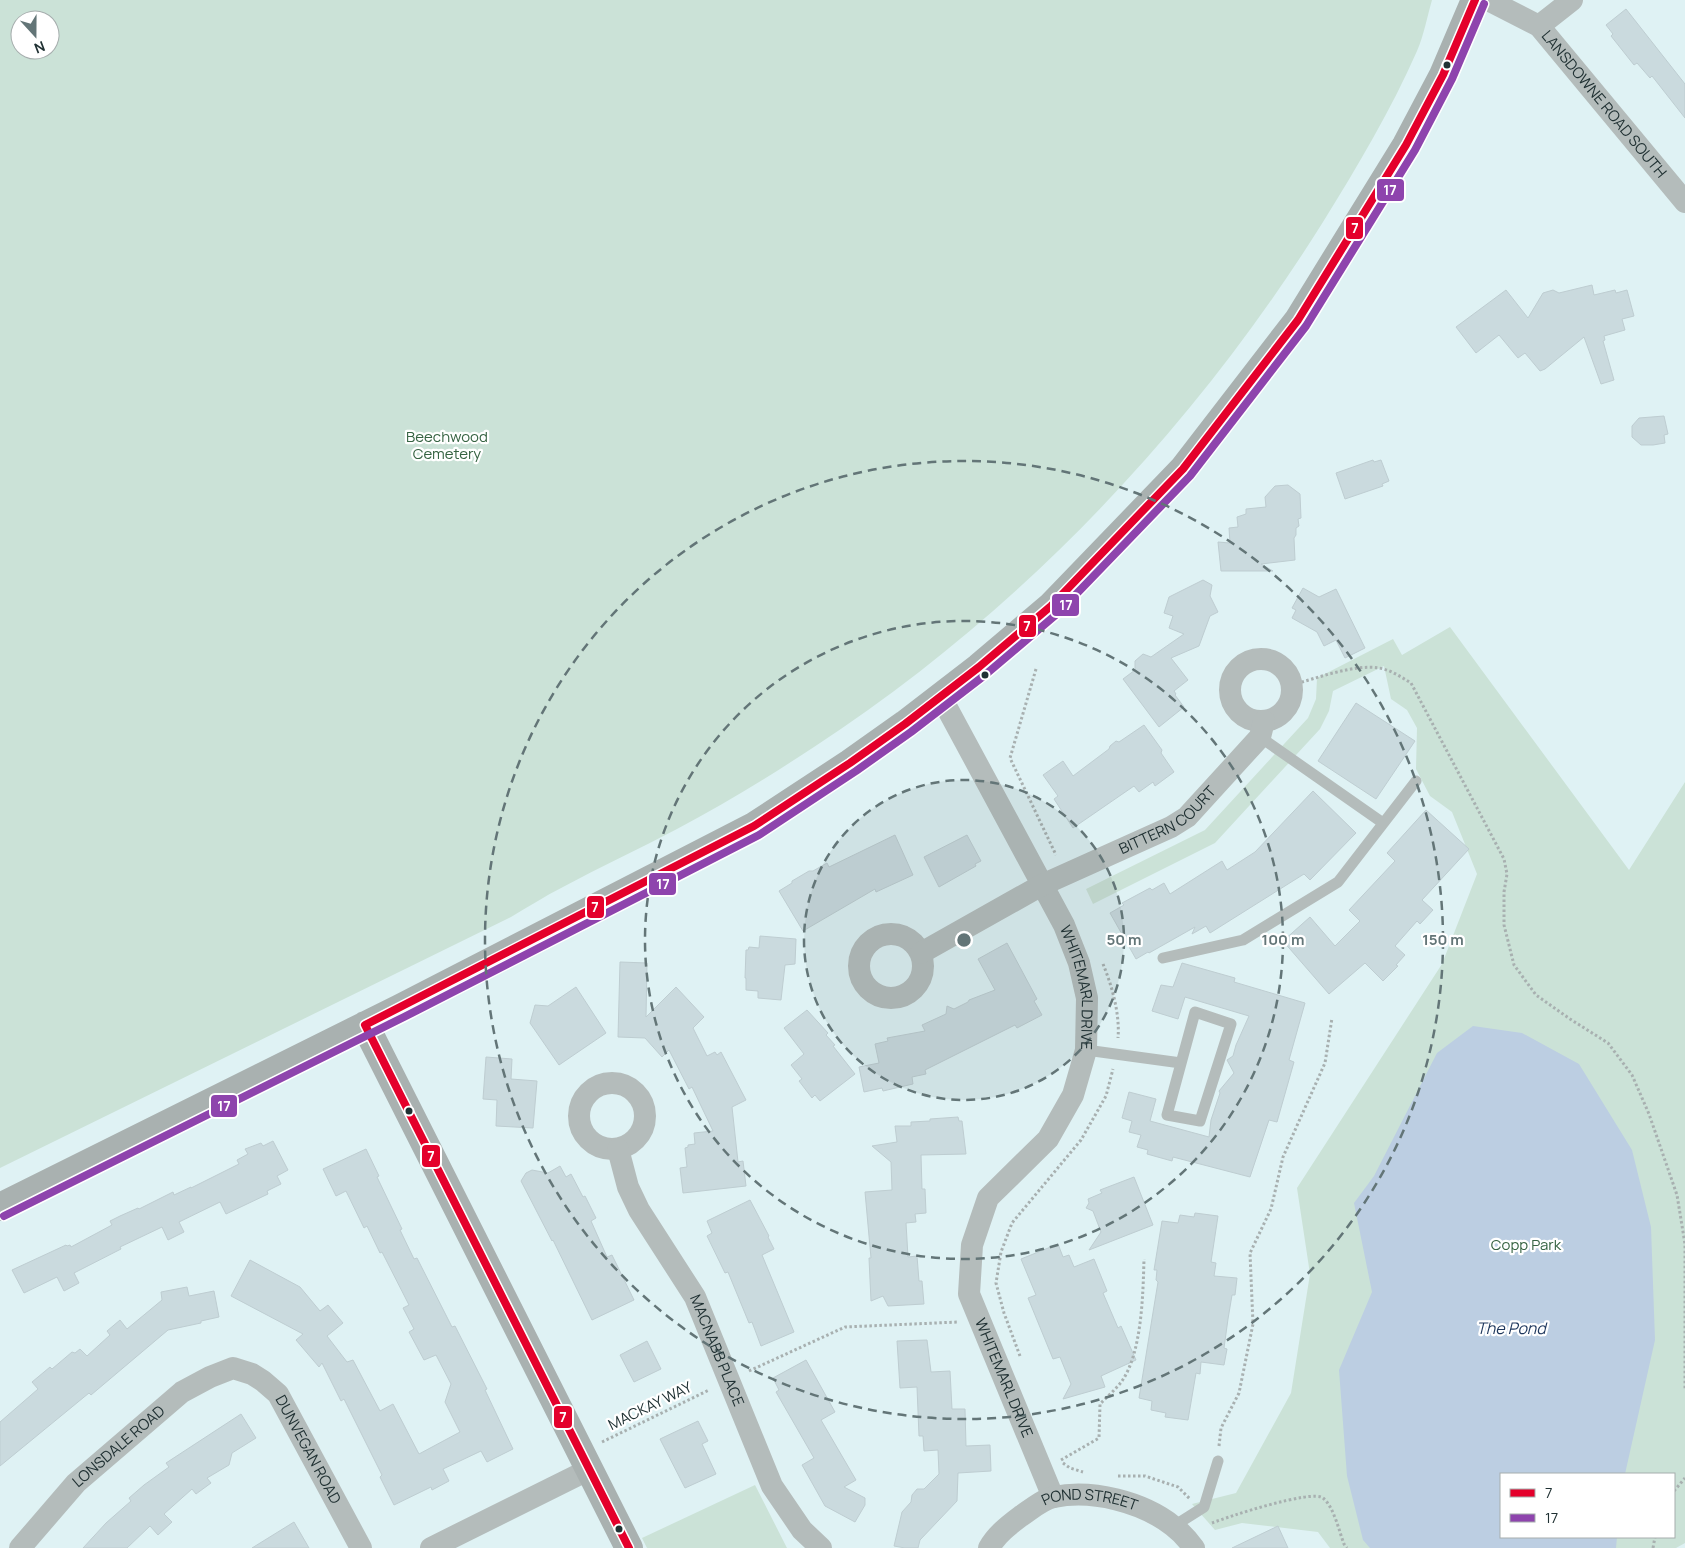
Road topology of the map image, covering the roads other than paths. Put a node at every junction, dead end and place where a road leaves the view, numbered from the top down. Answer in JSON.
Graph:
{"nodes":[{"id":1,"x":1475,"y":0,"type":"edge"},
{"id":2,"x":1488,"y":0,"type":"edge"},
{"id":3,"x":1572,"y":0,"type":"edge"},
{"id":4,"x":1540,"y":26,"type":"junction"},
{"id":5,"x":1685,"y":202,"type":"edge"},
{"id":6,"x":941,"y":697,"type":"junction"},
{"id":7,"x":1262,"y":729,"type":"junction"},
{"id":8,"x":1416,"y":781,"type":"dead end"},
{"id":9,"x":1383,"y":824,"type":"junction"},
{"id":10,"x":1042,"y":885,"type":"junction"},
{"id":11,"x":921,"y":954,"type":"dead end"},
{"id":12,"x":1162,"y":958,"type":"dead end"},
{"id":13,"x":365,"y":1025,"type":"junction"},
{"id":14,"x":1086,"y":1050,"type":"junction"},
{"id":15,"x":1181,"y":1063,"type":"junction"},
{"id":16,"x":618,"y":1149,"type":"dead end"},
{"id":17,"x":0,"y":1207,"type":"edge"},
{"id":18,"x":235,"y":1370,"type":"joint"},
{"id":19,"x":1218,"y":1460,"type":"road end"},
{"id":20,"x":586,"y":1461,"type":"junction"},
{"id":21,"x":1053,"y":1497,"type":"junction"},
{"id":22,"x":1184,"y":1537,"type":"edge"},
{"id":23,"x":20,"y":1548,"type":"edge"},
{"id":24,"x":361,"y":1548,"type":"edge"},
{"id":25,"x":431,"y":1548,"type":"edge"},
{"id":26,"x":629,"y":1548,"type":"edge"},
{"id":27,"x":821,"y":1548,"type":"edge"},
{"id":28,"x":989,"y":1548,"type":"edge"}],
"edges":[{"from":1,"to":6,"type":"main road"},
{"from":2,"to":4,"type":"street","name":"LANSDOWNE ROAD SOUTH"},
{"from":3,"to":4,"type":"street"},
{"from":4,"to":5,"type":"street","name":"LANSDOWNE ROAD SOUTH"},
{"from":6,"to":10,"type":"street","name":"WHITEMARL DRIVE"},
{"from":6,"to":13,"type":"main road"},
{"from":7,"to":7,"type":"street","name":"BITTERN COURT"},
{"from":7,"to":9,"type":"lane"},
{"from":7,"to":10,"type":"street","name":"BITTERN COURT"},
{"from":8,"to":9,"type":"lane"},
{"from":9,"to":12,"type":"lane"},
{"from":10,"to":11,"type":"street","name":"BITTERN COURT"},
{"from":10,"to":14,"type":"street","name":"WHITEMARL DRIVE"},
{"from":13,"to":17,"type":"main road"},
{"from":13,"to":20,"type":"main road"},
{"from":14,"to":15,"type":"lane"},
{"from":14,"to":21,"type":"street","name":"WHITEMARL DRIVE"},
{"from":15,"to":15,"type":"lane"},
{"from":16,"to":27,"type":"street","name":"MACNABB PLACE"},
{"from":18,"to":23,"type":"street","name":"LONSDALE ROAD"},
{"from":18,"to":24,"type":"street","name":"DUNVEGAN ROAD"},
{"from":19,"to":22,"type":"lane"},
{"from":20,"to":25,"type":"street"},
{"from":20,"to":26,"type":"main road"},
{"from":21,"to":22,"type":"street","name":"POND STREET"},
{"from":21,"to":28,"type":"street","name":"POND STREET"}]}
